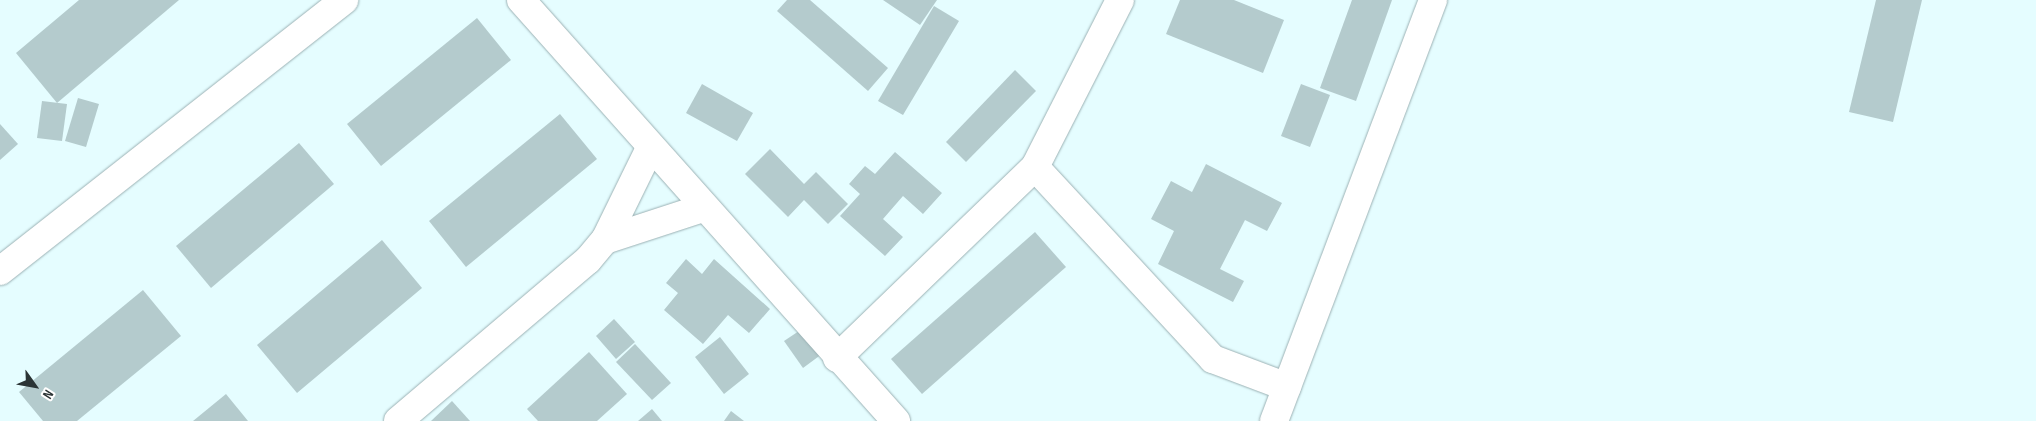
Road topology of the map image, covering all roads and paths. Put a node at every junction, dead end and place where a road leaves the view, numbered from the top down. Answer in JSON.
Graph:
{"nodes":[{"id":1,"x":344,"y":0,"type":"edge"},
{"id":2,"x":520,"y":0,"type":"edge"},
{"id":3,"x":1120,"y":0,"type":"edge"},
{"id":4,"x":1433,"y":0,"type":"edge"},
{"id":5,"x":650,"y":148,"type":"junction"},
{"id":6,"x":1035,"y":167,"type":"junction"},
{"id":7,"x":704,"y":208,"type":"junction"},
{"id":8,"x":605,"y":240,"type":"junction"},
{"id":9,"x":0,"y":272,"type":"edge"},
{"id":10,"x":837,"y":358,"type":"junction"},
{"id":11,"x":1286,"y":387,"type":"junction"},
{"id":12,"x":398,"y":421,"type":"edge"},
{"id":13,"x":896,"y":421,"type":"edge"},
{"id":14,"x":1274,"y":421,"type":"edge"}],
"edges":[{"from":1,"to":9,"type":"street"},
{"from":2,"to":5,"type":"street"},
{"from":3,"to":6,"type":"street"},
{"from":4,"to":11,"type":"street"},
{"from":5,"to":7,"type":"street"},
{"from":5,"to":8,"type":"street"},
{"from":6,"to":10,"type":"street"},
{"from":6,"to":11,"type":"street"},
{"from":7,"to":8,"type":"street"},
{"from":7,"to":10,"type":"street"},
{"from":8,"to":12,"type":"street"},
{"from":10,"to":13,"type":"street"},
{"from":11,"to":14,"type":"street"}]}
